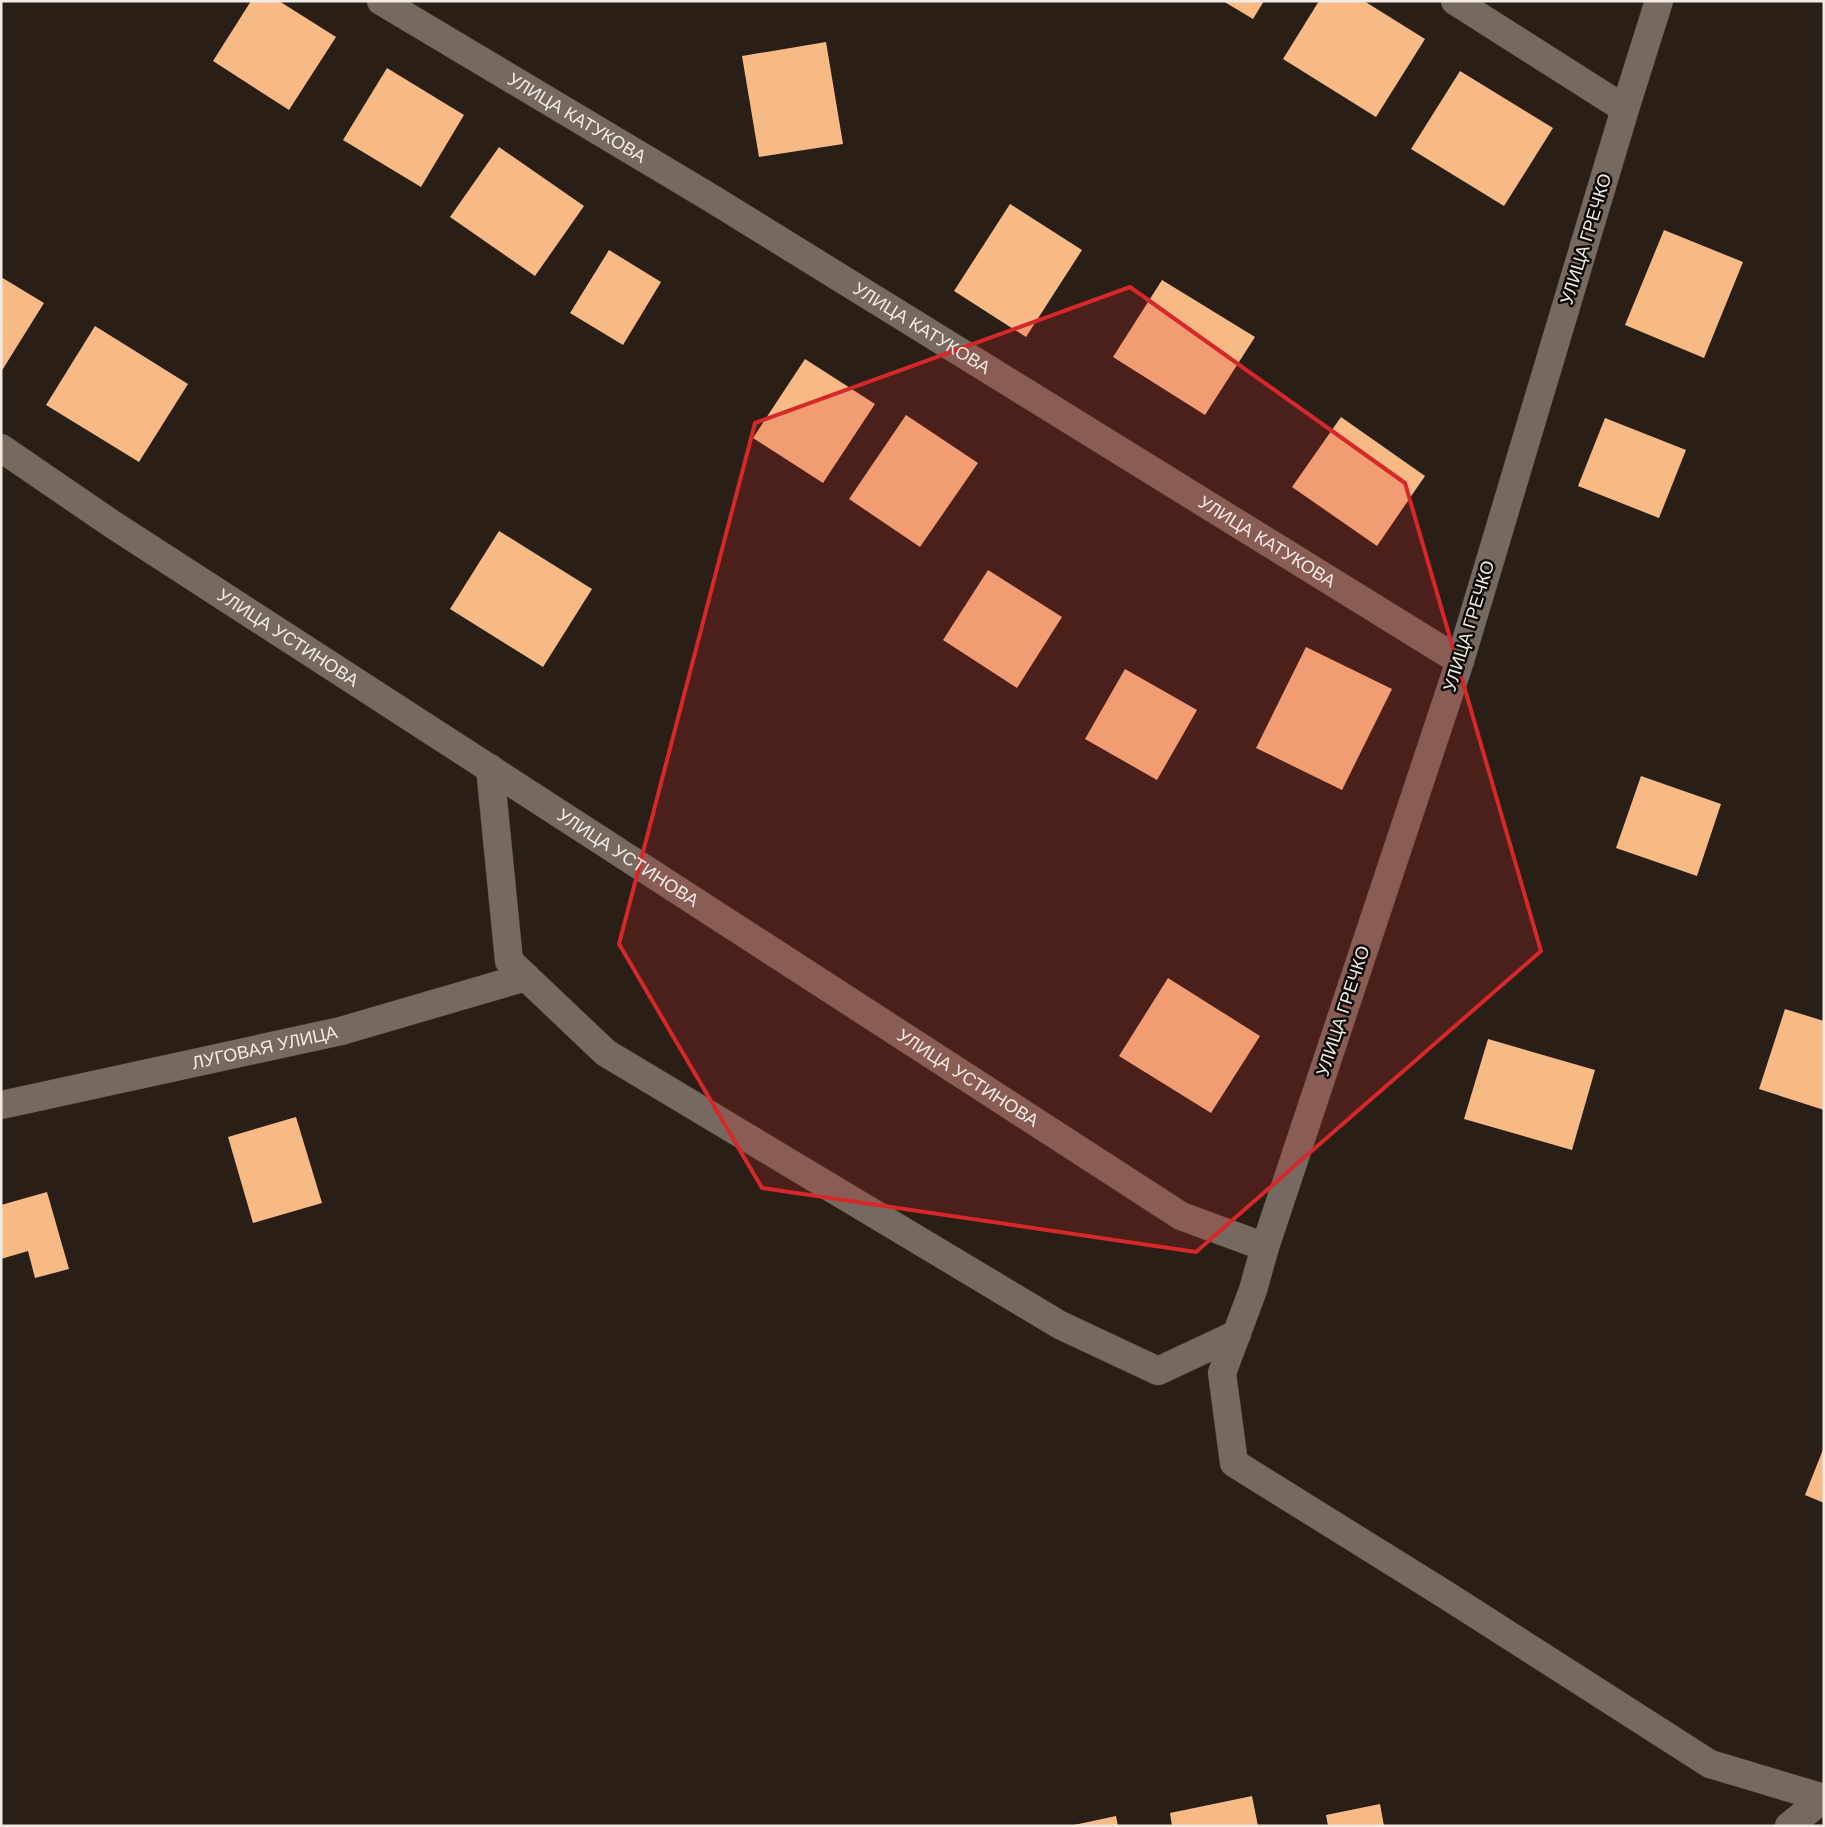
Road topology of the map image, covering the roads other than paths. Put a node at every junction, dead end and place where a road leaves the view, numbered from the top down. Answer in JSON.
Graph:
{"nodes":[{"id":1,"x":381,"y":1,"type":"edge"},
{"id":2,"x":1455,"y":1,"type":"edge"},
{"id":3,"x":1659,"y":1,"type":"edge"},
{"id":4,"x":1625,"y":109,"type":"junction"},
{"id":5,"x":1,"y":448,"type":"edge"},
{"id":6,"x":1460,"y":661,"type":"junction"},
{"id":7,"x":490,"y":768,"type":"junction"},
{"id":8,"x":526,"y":977,"type":"junction"},
{"id":9,"x":1,"y":1105,"type":"edge"},
{"id":10,"x":1265,"y":1247,"type":"junction"},
{"id":11,"x":1237,"y":1334,"type":"junction"},
{"id":12,"x":1824,"y":1798,"type":"edge"},
{"id":13,"x":1789,"y":1826,"type":"edge"}],
"edges":[{"from":1,"to":6,"type":"street","name":"УЛИЦА КАТУКОВА"},
{"from":2,"to":4,"type":"street"},
{"from":3,"to":4,"type":"street","name":"УЛИЦА ГРЕЧКО"},
{"from":4,"to":6,"type":"street","name":"УЛИЦА ГРЕЧКО"},
{"from":5,"to":7,"type":"street","name":"УЛИЦА УСТИНОВА"},
{"from":6,"to":10,"type":"street","name":"УЛИЦА ГРЕЧКО"},
{"from":7,"to":8,"type":"street"},
{"from":7,"to":10,"type":"street","name":"УЛИЦА УСТИНОВА"},
{"from":8,"to":9,"type":"street","name":"ЛУГОВАЯ УЛИЦА"},
{"from":8,"to":11,"type":"street"},
{"from":10,"to":11,"type":"street","name":"УЛИЦА ГРЕЧКО"},
{"from":11,"to":12,"type":"street","name":"УЛИЦА ГРЕЧКО"},
{"from":12,"to":13,"type":"street"}]}
